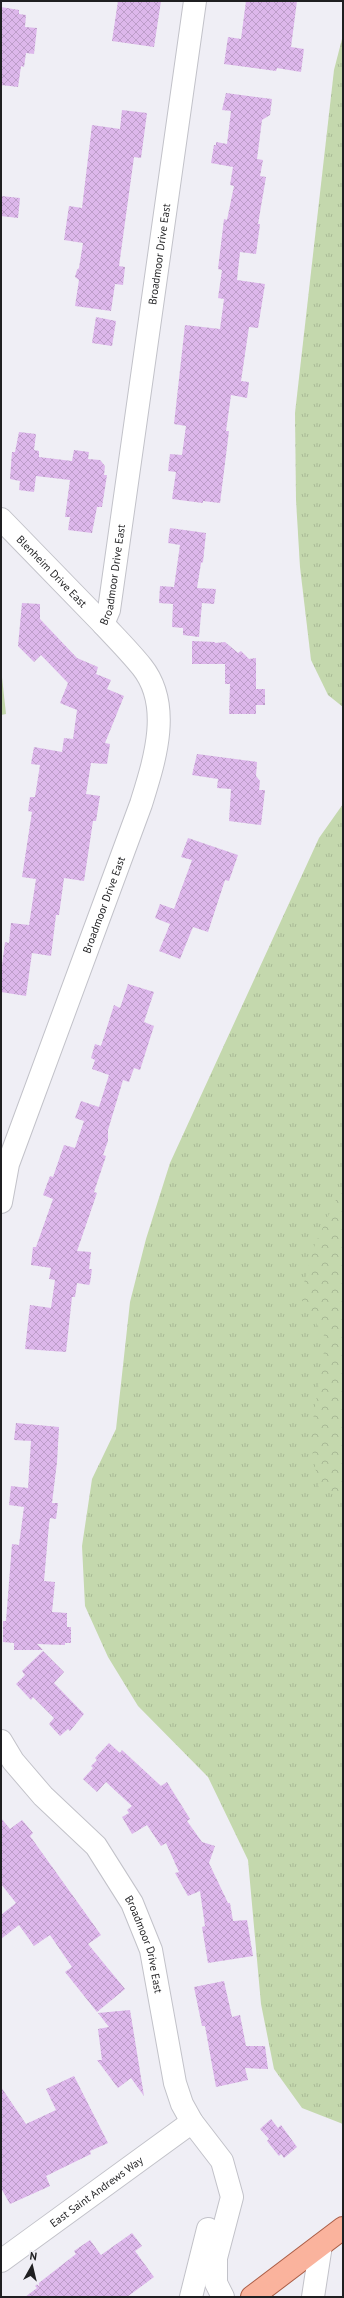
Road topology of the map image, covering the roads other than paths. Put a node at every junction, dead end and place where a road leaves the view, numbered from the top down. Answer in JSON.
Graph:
{"nodes":[{"id":1,"x":195,"y":1,"type":"edge"},
{"id":2,"x":1,"y":519,"type":"edge"},
{"id":3,"x":103,"y":624,"type":"junction"},
{"id":4,"x":1,"y":1202,"type":"edge"},
{"id":5,"x":1,"y":1741,"type":"edge"},
{"id":6,"x":192,"y":2122,"type":"junction"},
{"id":7,"x":227,"y":2179,"type":"junction"},
{"id":8,"x":343,"y":2228,"type":"edge"},
{"id":9,"x":321,"y":2245,"type":"junction"},
{"id":10,"x":1,"y":2261,"type":"edge"},
{"id":11,"x":191,"y":2297,"type":"edge"},
{"id":12,"x":223,"y":2297,"type":"edge"},
{"id":13,"x":252,"y":2297,"type":"edge"},
{"id":14,"x":313,"y":2297,"type":"edge"}],
"edges":[{"from":1,"to":3,"type":"street","name":"Broadmoor Drive East"},
{"from":2,"to":3,"type":"street","name":"Blenheim Drive East"},
{"from":3,"to":4,"type":"street","name":"Broadmoor Drive East"},
{"from":5,"to":6,"type":"street","name":"Broadmoor Drive East"},
{"from":6,"to":7,"type":"street","name":"Broadmoor Drive East"},
{"from":6,"to":10,"type":"street","name":"East Saint Andrews Way"},
{"from":7,"to":11,"type":"street"},
{"from":7,"to":12,"type":"street","name":"Broadmoor Drive East"},
{"from":8,"to":9,"type":"main road"},
{"from":9,"to":13,"type":"main road"},
{"from":9,"to":14,"type":"street"}]}
